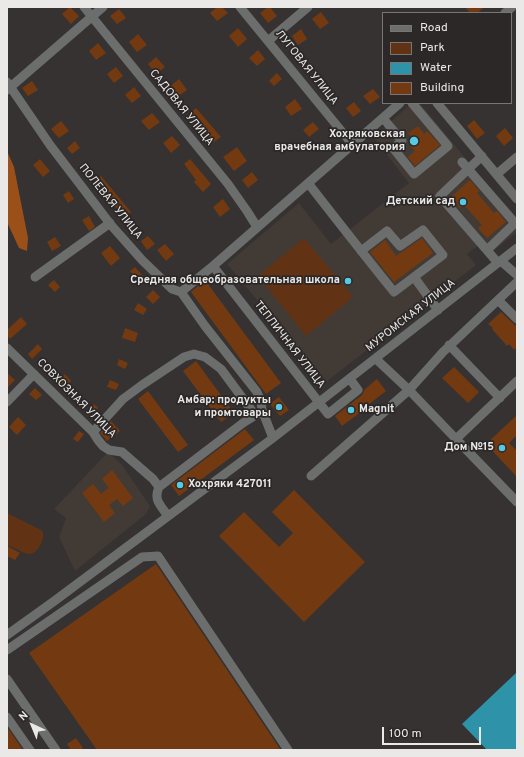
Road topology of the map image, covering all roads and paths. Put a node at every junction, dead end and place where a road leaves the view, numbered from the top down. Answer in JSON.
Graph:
{"nodes":[{"id":1,"x":84,"y":7,"type":"edge"},
{"id":2,"x":103,"y":7,"type":"edge"},
{"id":3,"x":240,"y":7,"type":"edge"},
{"id":4,"x":308,"y":7,"type":"edge"},
{"id":5,"x":92,"y":17,"type":"junction"},
{"id":6,"x":268,"y":41,"type":"junction"},
{"id":7,"x":8,"y":87,"type":"edge"},
{"id":8,"x":399,"y":104,"type":"edge"},
{"id":9,"x":413,"y":104,"type":"edge"},
{"id":10,"x":439,"y":104,"type":"edge"},
{"id":11,"x":383,"y":118,"type":"junction"},
{"id":12,"x":352,"y":144,"type":"junction"},
{"id":13,"x":482,"y":156,"type":"junction"},
{"id":14,"x":517,"y":158,"type":"edge"},
{"id":15,"x":465,"y":166,"type":"junction"},
{"id":16,"x":497,"y":174,"type":"junction"},
{"id":17,"x":308,"y":183,"type":"junction"},
{"id":18,"x":517,"y":199,"type":"edge"},
{"id":19,"x":110,"y":223,"type":"junction"},
{"id":20,"x":257,"y":227,"type":"junction"},
{"id":21,"x":517,"y":248,"type":"edge"},
{"id":22,"x":361,"y":250,"type":"junction"},
{"id":23,"x":487,"y":250,"type":"junction"},
{"id":24,"x":499,"y":262,"type":"junction"},
{"id":25,"x":213,"y":266,"type":"junction"},
{"id":26,"x":517,"y":275,"type":"edge"},
{"id":27,"x":35,"y":277,"type":"dead end"},
{"id":28,"x":414,"y":277,"type":"junction"},
{"id":29,"x":517,"y":282,"type":"edge"},
{"id":30,"x":181,"y":292,"type":"junction"},
{"id":31,"x":498,"y":300,"type":"junction"},
{"id":32,"x":438,"y":310,"type":"junction"},
{"id":33,"x":517,"y":319,"type":"edge"},
{"id":34,"x":449,"y":346,"type":"junction"},
{"id":35,"x":7,"y":348,"type":"edge"},
{"id":36,"x":376,"y":359,"type":"junction"},
{"id":37,"x":34,"y":374,"type":"junction"},
{"id":38,"x":350,"y":379,"type":"junction"},
{"id":39,"x":517,"y":381,"type":"edge"},
{"id":40,"x":409,"y":390,"type":"junction"},
{"id":41,"x":500,"y":398,"type":"junction"},
{"id":42,"x":7,"y":402,"type":"edge"},
{"id":43,"x":319,"y":403,"type":"junction"},
{"id":44,"x":258,"y":413,"type":"junction"},
{"id":45,"x":93,"y":432,"type":"junction"},
{"id":46,"x":273,"y":438,"type":"junction"},
{"id":47,"x":456,"y":439,"type":"junction"},
{"id":48,"x":311,"y":476,"type":"dead end"},
{"id":49,"x":159,"y":487,"type":"junction"},
{"id":50,"x":517,"y":502,"type":"edge"},
{"id":51,"x":168,"y":516,"type":"junction"},
{"id":52,"x":7,"y":635,"type":"edge"},
{"id":53,"x":7,"y":650,"type":"edge"},
{"id":54,"x":7,"y":679,"type":"edge"},
{"id":55,"x":7,"y":717,"type":"edge"},
{"id":56,"x":30,"y":750,"type":"edge"},
{"id":57,"x":56,"y":750,"type":"edge"},
{"id":58,"x":288,"y":750,"type":"edge"}],
"edges":[{"from":1,"to":5,"type":"street","name":"САДОВАЯ УЛИЦА"},
{"from":2,"to":5,"type":"street"},
{"from":3,"to":6,"type":"street","name":"ЛУГОВАЯ УЛИЦА"},
{"from":4,"to":6,"type":"street"},
{"from":5,"to":7,"type":"street"},
{"from":5,"to":20,"type":"street","name":"САДОВАЯ УЛИЦА"},
{"from":6,"to":12,"type":"street","name":"ЛУГОВАЯ УЛИЦА"},
{"from":7,"to":19,"type":"street","name":"ПОЛЕВАЯ УЛИЦА"},
{"from":8,"to":11,"type":"street"},
{"from":9,"to":11,"type":"street"},
{"from":10,"to":13,"type":"street"},
{"from":11,"to":12,"type":"street"},
{"from":12,"to":17,"type":"street"},
{"from":13,"to":15,"type":"street"},
{"from":13,"to":16,"type":"street"},
{"from":14,"to":16,"type":"street"},
{"from":15,"to":23,"type":"street"},
{"from":15,"to":23,"type":"street"},
{"from":16,"to":18,"type":"street"},
{"from":17,"to":20,"type":"street"},
{"from":17,"to":22,"type":"street"},
{"from":19,"to":27,"type":"street"},
{"from":19,"to":30,"type":"street","name":"ПОЛЕВАЯ УЛИЦА"},
{"from":20,"to":25,"type":"street"},
{"from":21,"to":24,"type":"street","name":"МУРОМСКАЯ УЛИЦА"},
{"from":22,"to":28,"type":"street"},
{"from":22,"to":28,"type":"street"},
{"from":23,"to":24,"type":"street"},
{"from":24,"to":26,"type":"street"},
{"from":24,"to":32,"type":"street","name":"МУРОМСКАЯ УЛИЦА"},
{"from":25,"to":30,"type":"street"},
{"from":25,"to":43,"type":"street","name":"ТЕПЛИЧНАЯ УЛИЦА"},
{"from":28,"to":32,"type":"street"},
{"from":29,"to":31,"type":"street"},
{"from":30,"to":44,"type":"street"},
{"from":31,"to":33,"type":"street"},
{"from":31,"to":34,"type":"street"},
{"from":32,"to":36,"type":"street","name":"МУРОМСКАЯ УЛИЦА"},
{"from":34,"to":40,"type":"street"},
{"from":34,"to":41,"type":"street"},
{"from":35,"to":37,"type":"street","name":"СОВХОЗНАЯ УЛИЦА"},
{"from":36,"to":38,"type":"street","name":"МУРОМСКАЯ УЛИЦА"},
{"from":36,"to":40,"type":"street"},
{"from":37,"to":42,"type":"street"},
{"from":37,"to":45,"type":"street","name":"СОВХОЗНАЯ УЛИЦА"},
{"from":38,"to":43,"type":"street","name":"МУРОМСКАЯ УЛИЦА"},
{"from":38,"to":43,"type":"street"},
{"from":39,"to":41,"type":"street"},
{"from":40,"to":47,"type":"street"},
{"from":40,"to":48,"type":"street"},
{"from":41,"to":47,"type":"street"},
{"from":43,"to":46,"type":"street","name":"ТЕПЛИЧНАЯ УЛИЦА"},
{"from":44,"to":45,"type":"street"},
{"from":44,"to":46,"type":"street"},
{"from":44,"to":49,"type":"street"},
{"from":45,"to":49,"type":"street","name":"СОВХОЗНАЯ УЛИЦА"},
{"from":46,"to":51,"type":"street","name":"ТЕПЛИЧНАЯ УЛИЦА"},
{"from":47,"to":50,"type":"street"},
{"from":49,"to":51,"type":"street"},
{"from":51,"to":52,"type":"street","name":"ТЕПЛИЧНАЯ УЛИЦА"},
{"from":53,"to":58,"type":"street"},
{"from":54,"to":57,"type":"street"},
{"from":55,"to":56,"type":"street"}]}
